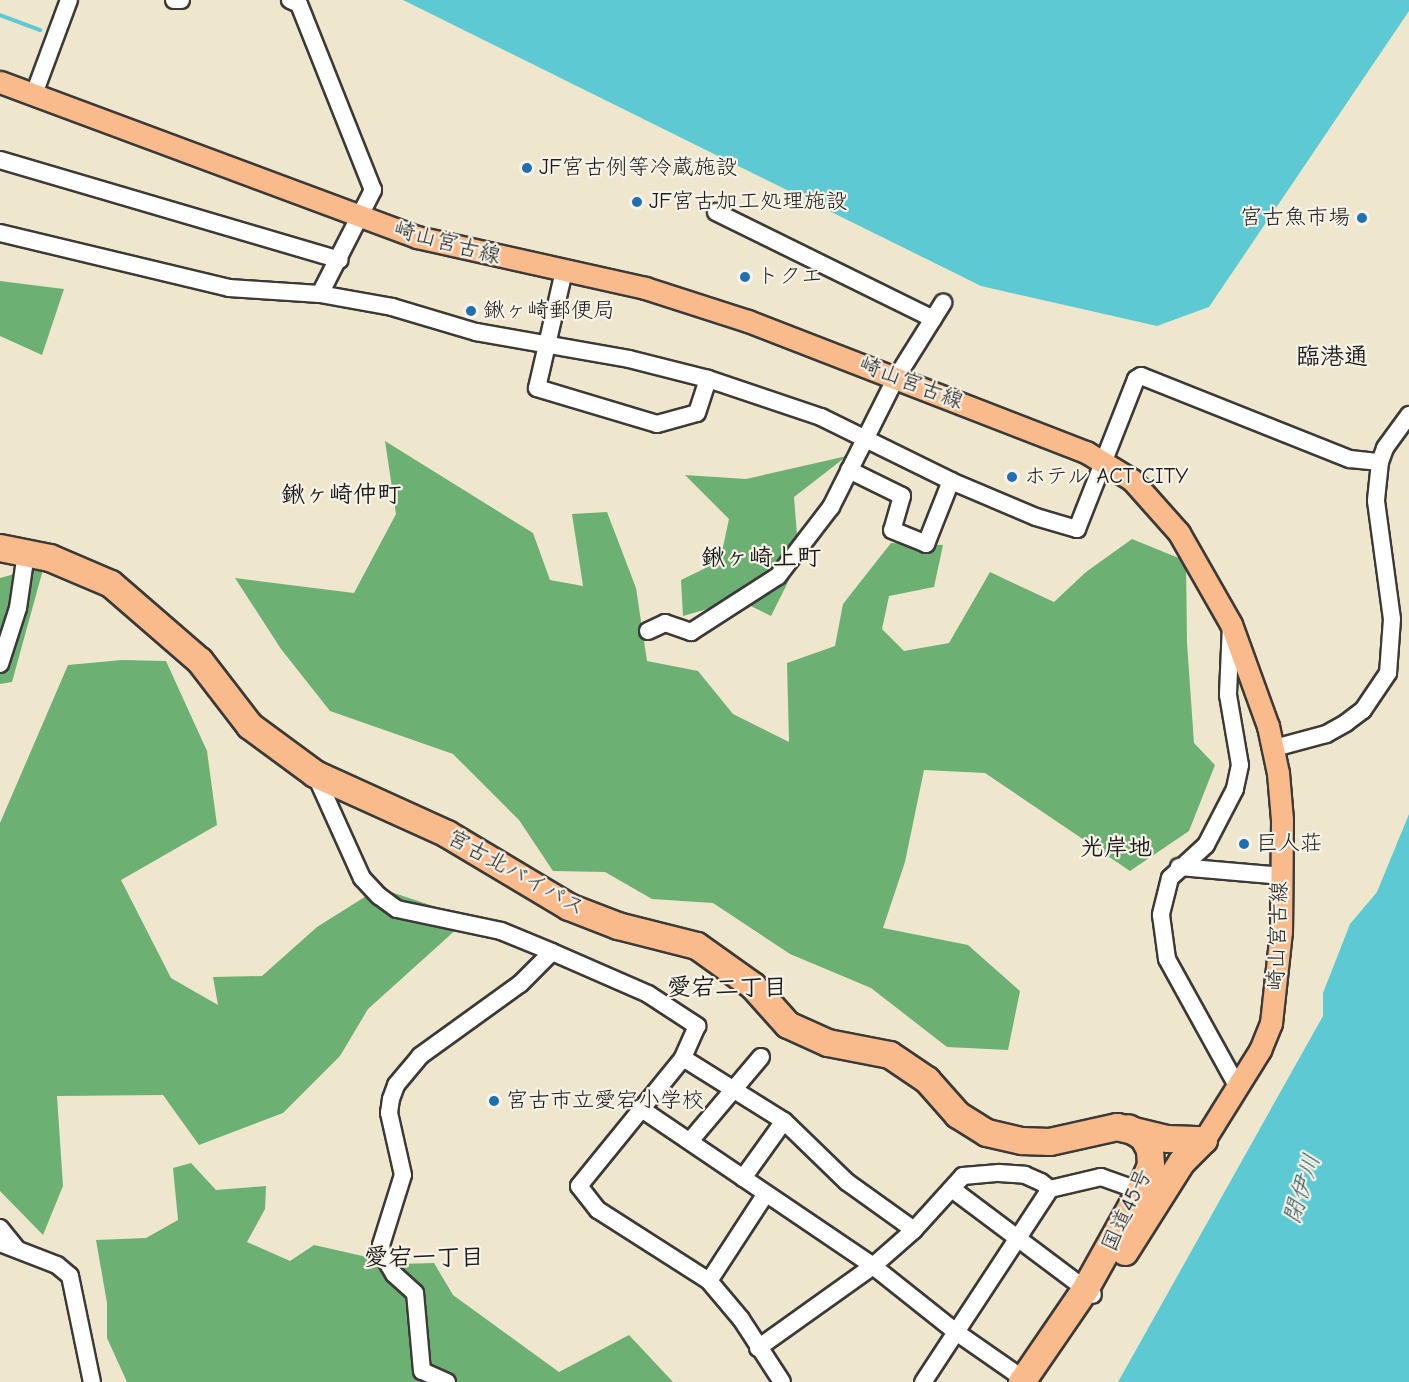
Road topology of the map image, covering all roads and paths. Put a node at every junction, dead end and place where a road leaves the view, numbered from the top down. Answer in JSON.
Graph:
{"nodes":[{"id":1,"x":69,"y":0,"type":"edge"},
{"id":2,"x":174,"y":0,"type":"edge"},
{"id":3,"x":181,"y":0,"type":"edge"},
{"id":4,"x":295,"y":2,"type":"edge"},
{"id":5,"x":0,"y":82,"type":"edge"},
{"id":6,"x":34,"y":94,"type":"junction"},
{"id":7,"x":0,"y":160,"type":"edge"},
{"id":8,"x":716,"y":212,"type":"dead end"},
{"id":9,"x":362,"y":218,"type":"junction"},
{"id":10,"x":0,"y":234,"type":"edge"},
{"id":11,"x":340,"y":260,"type":"junction"},
{"id":12,"x":564,"y":271,"type":"junction"},
{"id":13,"x":320,"y":294,"type":"junction"},
{"id":14,"x":943,"y":303,"type":"dead end"},
{"id":15,"x":933,"y":319,"type":"junction"},
{"id":16,"x":546,"y":347,"type":"junction"},
{"id":17,"x":708,"y":378,"type":"junction"},
{"id":18,"x":896,"y":378,"type":"junction"},
{"id":19,"x":1409,"y":415,"type":"edge"},
{"id":20,"x":866,"y":438,"type":"junction"},
{"id":21,"x":1104,"y":462,"type":"junction"},
{"id":22,"x":1380,"y":462,"type":"junction"},
{"id":23,"x":849,"y":470,"type":"junction"},
{"id":24,"x":951,"y":481,"type":"junction"},
{"id":25,"x":10,"y":546,"type":"edge"},
{"id":26,"x":1231,"y":624,"type":"junction"},
{"id":27,"x":648,"y":631,"type":"dead end"},
{"id":28,"x":0,"y":664,"type":"edge"},
{"id":29,"x":1274,"y":748,"type":"junction"},
{"id":30,"x":315,"y":774,"type":"junction"},
{"id":31,"x":1179,"y":867,"type":"junction"},
{"id":32,"x":1281,"y":876,"type":"junction"},
{"id":33,"x":552,"y":952,"type":"junction"},
{"id":34,"x":761,"y":1057,"type":"dead end"},
{"id":35,"x":683,"y":1058,"type":"junction"},
{"id":36,"x":1237,"y":1086,"type":"junction"},
{"id":37,"x":733,"y":1087,"type":"junction"},
{"id":38,"x":640,"y":1108,"type":"junction"},
{"id":39,"x":784,"y":1121,"type":"junction"},
{"id":40,"x":1204,"y":1140,"type":"junction"},
{"id":41,"x":690,"y":1141,"type":"junction"},
{"id":42,"x":1162,"y":1155,"type":"junction"},
{"id":43,"x":743,"y":1178,"type":"junction"},
{"id":44,"x":952,"y":1189,"type":"junction"},
{"id":45,"x":1050,"y":1189,"type":"junction"},
{"id":46,"x":1140,"y":1191,"type":"junction"},
{"id":47,"x":765,"y":1195,"type":"junction"},
{"id":48,"x":0,"y":1228,"type":"edge"},
{"id":49,"x":914,"y":1230,"type":"junction"},
{"id":50,"x":1119,"y":1234,"type":"junction"},
{"id":51,"x":1020,"y":1237,"type":"junction"},
{"id":52,"x":8,"y":1246,"type":"edge"},
{"id":53,"x":873,"y":1266,"type":"junction"},
{"id":54,"x":709,"y":1281,"type":"junction"},
{"id":55,"x":1090,"y":1293,"type":"junction"},
{"id":56,"x":956,"y":1332,"type":"junction"},
{"id":57,"x":758,"y":1348,"type":"junction"},
{"id":58,"x":1028,"y":1381,"type":"edge"},
{"id":59,"x":92,"y":1382,"type":"edge"},
{"id":60,"x":447,"y":1382,"type":"edge"},
{"id":61,"x":782,"y":1382,"type":"edge"},
{"id":62,"x":923,"y":1382,"type":"edge"}],
"edges":[{"from":1,"to":6,"type":"street"},
{"from":2,"to":3,"type":"street"},
{"from":4,"to":9,"type":"street"},
{"from":5,"to":6,"type":"main road","name":"崎山宮古線"},
{"from":6,"to":9,"type":"main road","name":"崎山宮古線"},
{"from":7,"to":11,"type":"street"},
{"from":8,"to":15,"type":"street"},
{"from":9,"to":11,"type":"street"},
{"from":9,"to":12,"type":"main road","name":"崎山宮古線"},
{"from":10,"to":13,"type":"street"},
{"from":11,"to":13,"type":"street"},
{"from":12,"to":16,"type":"street"},
{"from":12,"to":18,"type":"main road","name":"崎山宮古線"},
{"from":13,"to":16,"type":"street"},
{"from":14,"to":15,"type":"street"},
{"from":15,"to":18,"type":"street"},
{"from":16,"to":17,"type":"street"},
{"from":16,"to":17,"type":"street"},
{"from":17,"to":20,"type":"street"},
{"from":18,"to":20,"type":"street"},
{"from":18,"to":21,"type":"main road","name":"崎山宮古線"},
{"from":19,"to":22,"type":"street"},
{"from":20,"to":23,"type":"street"},
{"from":20,"to":24,"type":"street"},
{"from":21,"to":22,"type":"street"},
{"from":21,"to":24,"type":"street"},
{"from":21,"to":26,"type":"main road","name":"崎山宮古線"},
{"from":22,"to":29,"type":"street"},
{"from":23,"to":24,"type":"street"},
{"from":23,"to":27,"type":"street"},
{"from":25,"to":28,"type":"street"},
{"from":25,"to":30,"type":"highway","name":"宮古北バイパス"},
{"from":26,"to":29,"type":"main road","name":"崎山宮古線"},
{"from":26,"to":31,"type":"street"},
{"from":29,"to":32,"type":"main road","name":"崎山宮古線"},
{"from":30,"to":33,"type":"street"},
{"from":30,"to":42,"type":"highway","name":"宮古北バイパス"},
{"from":31,"to":32,"type":"street"},
{"from":31,"to":36,"type":"street"},
{"from":32,"to":36,"type":"main road","name":"崎山宮古線"},
{"from":33,"to":35,"type":"street"},
{"from":33,"to":60,"type":"street"},
{"from":34,"to":37,"type":"street"},
{"from":35,"to":37,"type":"street"},
{"from":35,"to":38,"type":"street"},
{"from":36,"to":40,"type":"main road","name":"崎山宮古線"},
{"from":37,"to":39,"type":"street"},
{"from":37,"to":41,"type":"street"},
{"from":38,"to":41,"type":"street"},
{"from":38,"to":54,"type":"street"},
{"from":39,"to":43,"type":"street"},
{"from":39,"to":49,"type":"street"},
{"from":40,"to":42,"type":"highway"},
{"from":40,"to":42,"type":"highway"},
{"from":41,"to":43,"type":"street"},
{"from":42,"to":46,"type":"highway","name":"国道45号"},
{"from":42,"to":50,"type":"highway"},
{"from":42,"to":55,"type":"highway","name":"国道45号"},
{"from":43,"to":47,"type":"street"},
{"from":44,"to":45,"type":"street"},
{"from":44,"to":49,"type":"street"},
{"from":44,"to":51,"type":"street"},
{"from":45,"to":46,"type":"street"},
{"from":45,"to":51,"type":"street"},
{"from":46,"to":50,"type":"highway","name":"国道45号"},
{"from":47,"to":53,"type":"street"},
{"from":47,"to":54,"type":"street"},
{"from":48,"to":52,"type":"street"},
{"from":49,"to":53,"type":"street"},
{"from":50,"to":55,"type":"highway","name":"国道45号"},
{"from":51,"to":55,"type":"street"},
{"from":51,"to":56,"type":"street"},
{"from":52,"to":59,"type":"street"},
{"from":53,"to":56,"type":"street"},
{"from":53,"to":57,"type":"street"},
{"from":54,"to":57,"type":"street"},
{"from":55,"to":58,"type":"highway","name":"国道45号"},
{"from":56,"to":58,"type":"street"},
{"from":56,"to":62,"type":"street"},
{"from":57,"to":61,"type":"street"}]}
